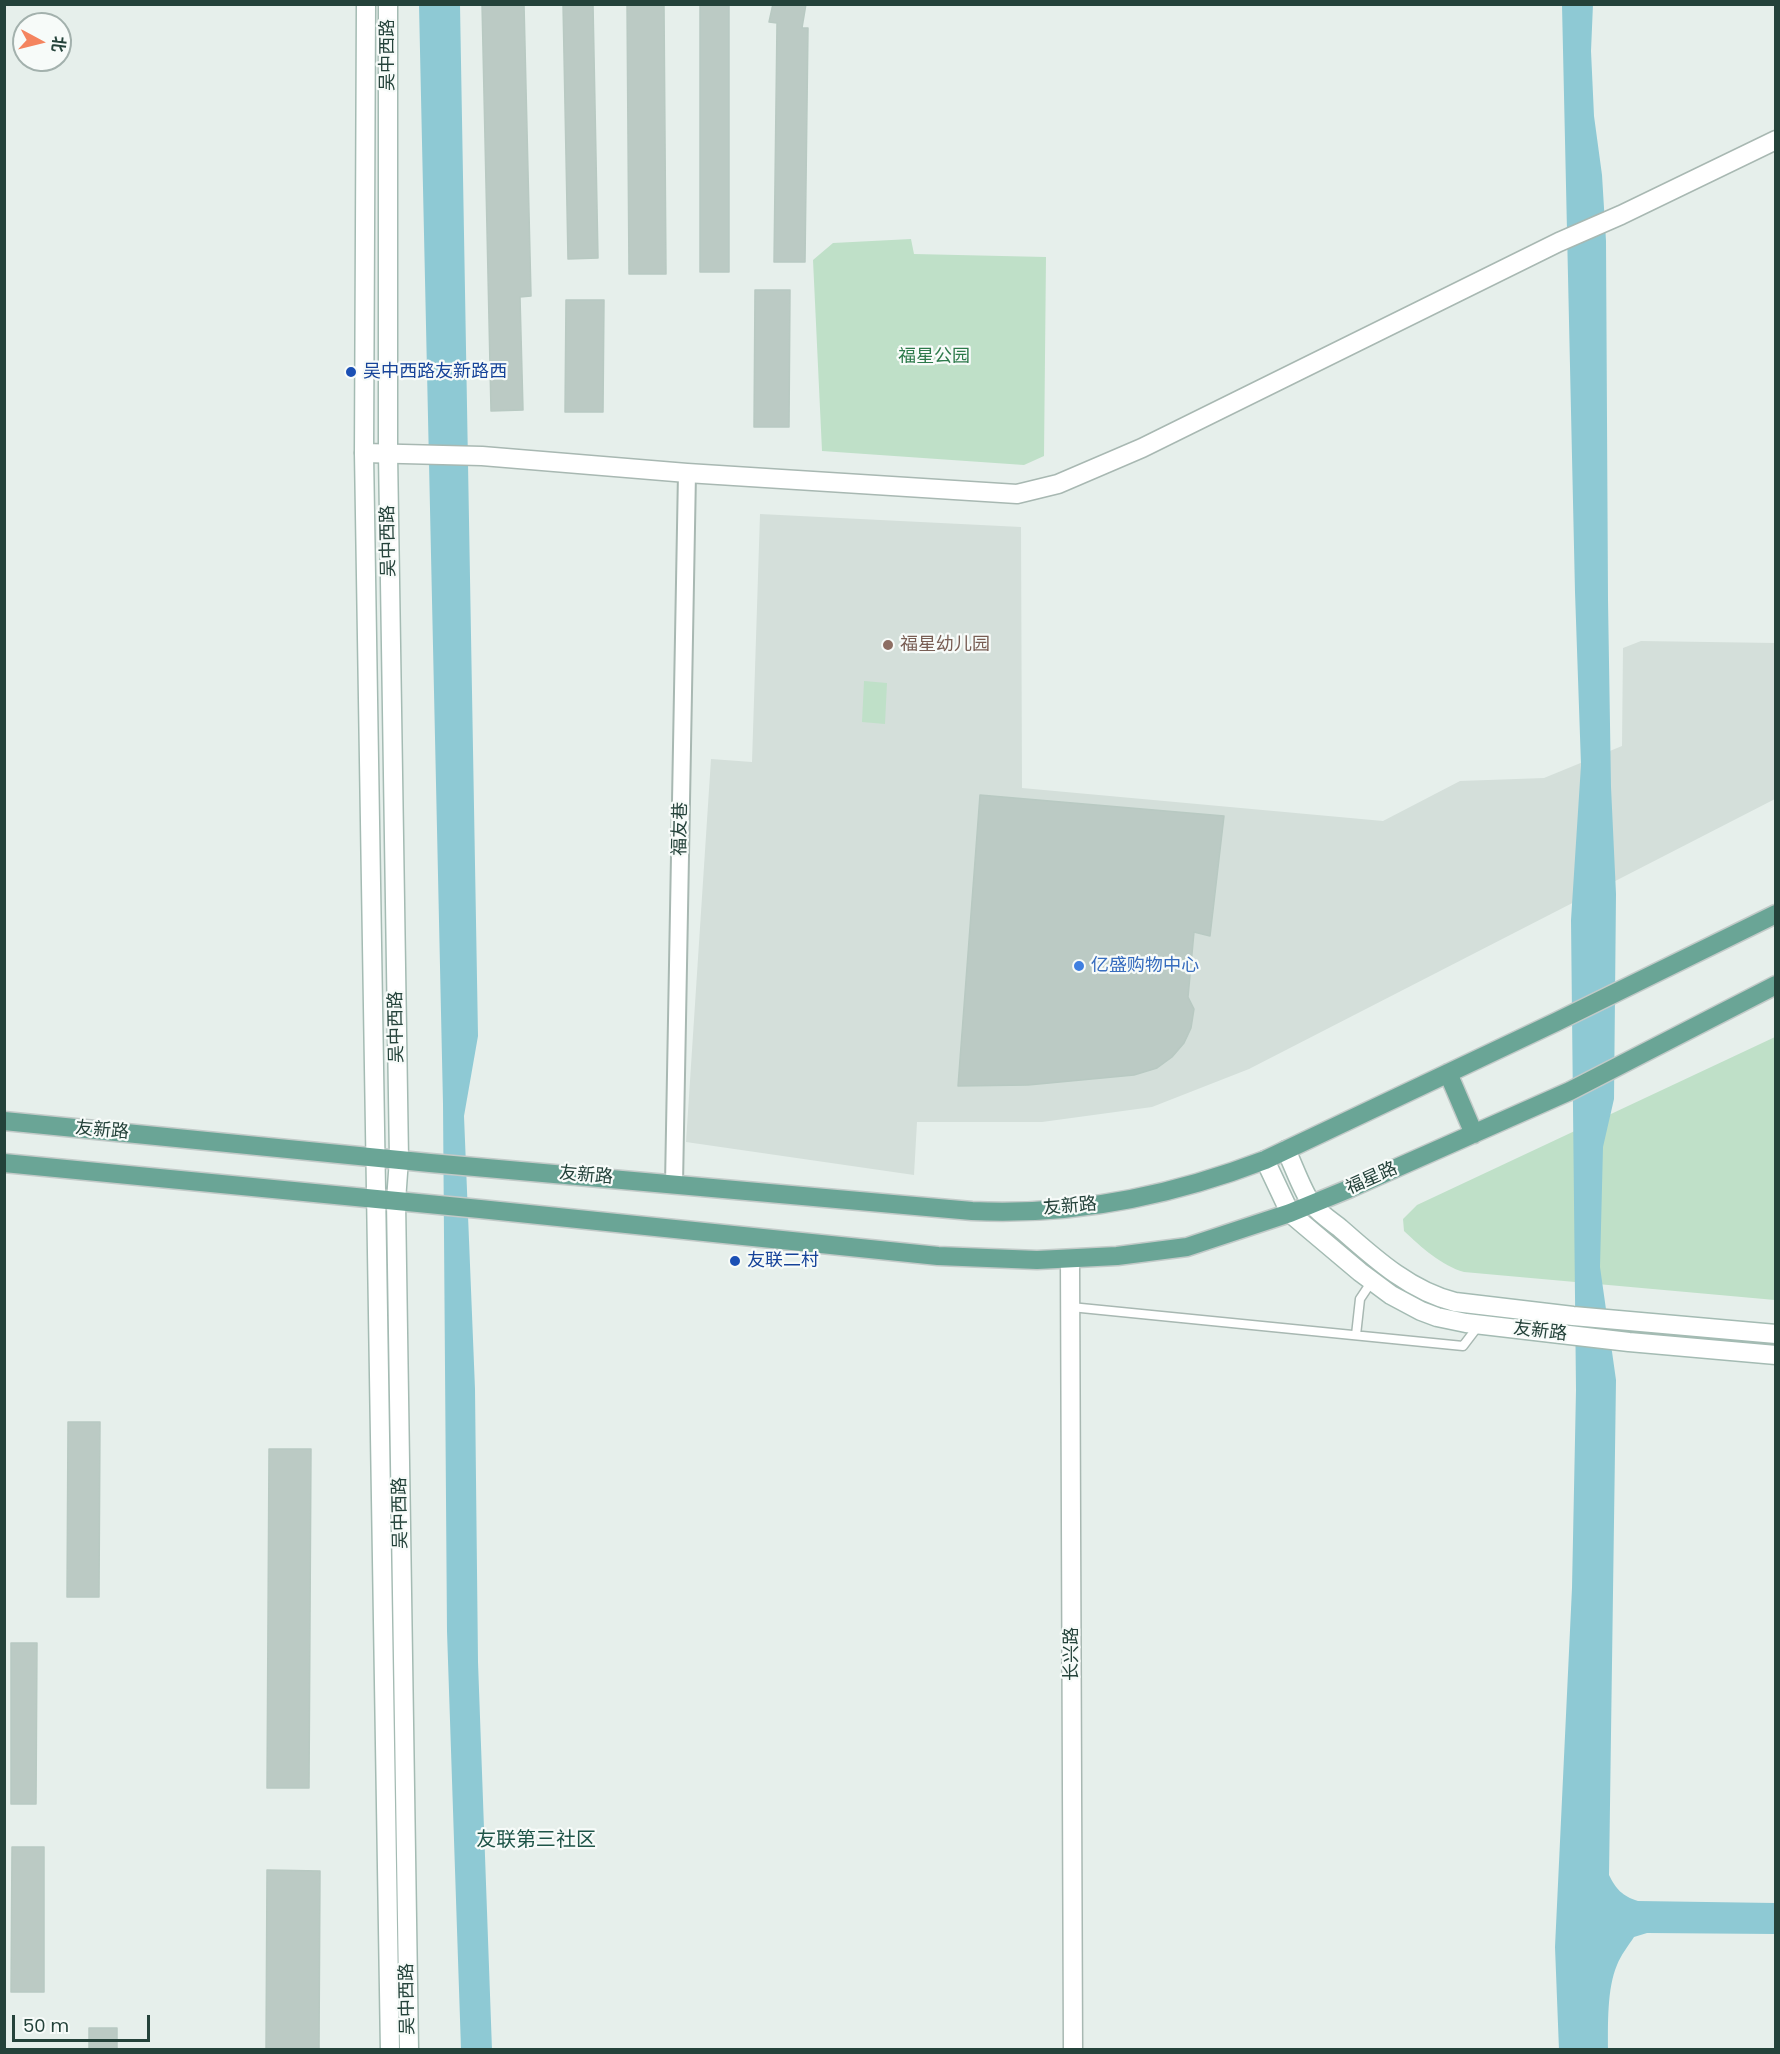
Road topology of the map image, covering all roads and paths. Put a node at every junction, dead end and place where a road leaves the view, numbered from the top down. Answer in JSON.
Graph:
{"nodes":[{"id":1,"x":388,"y":4,"type":"edge"},
{"id":2,"x":366,"y":5,"type":"edge"},
{"id":3,"x":1776,"y":140,"type":"edge"},
{"id":4,"x":364,"y":453,"type":"junction"},
{"id":5,"x":388,"y":453,"type":"junction"},
{"id":6,"x":687,"y":473,"type":"junction"},
{"id":7,"x":1776,"y":914,"type":"edge"},
{"id":8,"x":1776,"y":985,"type":"edge"},
{"id":9,"x":1448,"y":1073,"type":"junction"},
{"id":10,"x":4,"y":1121,"type":"edge"},
{"id":11,"x":1474,"y":1134,"type":"junction"},
{"id":12,"x":1286,"y":1150,"type":"junction"},
{"id":13,"x":376,"y":1157,"type":"junction"},
{"id":14,"x":399,"y":1159,"type":"junction"},
{"id":15,"x":1265,"y":1160,"type":"junction"},
{"id":16,"x":4,"y":1163,"type":"edge"},
{"id":17,"x":674,"y":1184,"type":"junction"},
{"id":18,"x":377,"y":1199,"type":"junction"},
{"id":19,"x":396,"y":1201,"type":"junction"},
{"id":20,"x":1312,"y":1204,"type":"junction"},
{"id":21,"x":1290,"y":1213,"type":"junction"},
{"id":22,"x":1070,"y":1259,"type":"junction"},
{"id":23,"x":1372,"y":1281,"type":"junction"},
{"id":24,"x":1071,"y":1307,"type":"junction"},
{"id":25,"x":1479,"y":1324,"type":"junction"},
{"id":26,"x":1776,"y":1334,"type":"edge"},
{"id":27,"x":1356,"y":1335,"type":"junction"},
{"id":28,"x":1776,"y":1354,"type":"edge"},
{"id":29,"x":390,"y":2049,"type":"edge"},
{"id":30,"x":409,"y":2049,"type":"edge"},
{"id":31,"x":1073,"y":2049,"type":"edge"}],
"edges":[{"from":1,"to":5,"type":"main road","name":"吴中西路"},
{"from":2,"to":4,"type":"main road","name":"吴中西路"},
{"from":3,"to":6,"type":"main road"},
{"from":4,"to":5,"type":"main road"},
{"from":4,"to":13,"type":"main road","name":"吴中西路"},
{"from":5,"to":6,"type":"main road"},
{"from":5,"to":14,"type":"main road","name":"吴中西路"},
{"from":6,"to":17,"type":"street","name":"福友巷"},
{"from":7,"to":9,"type":"main road"},
{"from":8,"to":11,"type":"main road","name":"福星路"},
{"from":9,"to":11,"type":"main road"},
{"from":9,"to":12,"type":"main road"},
{"from":10,"to":13,"type":"main road","name":"友新路"},
{"from":11,"to":20,"type":"main road","name":"福星路"},
{"from":12,"to":15,"type":"main road"},
{"from":12,"to":20,"type":"main road","name":"友新路"},
{"from":13,"to":14,"type":"main road","name":"友新路"},
{"from":13,"to":18,"type":"main road","name":"吴中西路"},
{"from":14,"to":17,"type":"main road","name":"友新路"},
{"from":14,"to":19,"type":"main road","name":"吴中西路"},
{"from":15,"to":17,"type":"main road","name":"友新路"},
{"from":15,"to":21,"type":"main road","name":"友新路"},
{"from":16,"to":18,"type":"main road"},
{"from":18,"to":19,"type":"main road"},
{"from":18,"to":29,"type":"main road","name":"吴中西路"},
{"from":19,"to":22,"type":"main road","name":"福星路"},
{"from":19,"to":30,"type":"main road","name":"吴中西路"},
{"from":20,"to":21,"type":"main road","name":"福星路"},
{"from":20,"to":26,"type":"main road","name":"友新路"},
{"from":21,"to":22,"type":"main road","name":"福星路"},
{"from":21,"to":23,"type":"main road","name":"友新路"},
{"from":22,"to":24,"type":"main road","name":"长兴路"},
{"from":23,"to":25,"type":"main road","name":"友新路"},
{"from":23,"to":27,"type":"lane"},
{"from":24,"to":27,"type":"lane"},
{"from":24,"to":31,"type":"main road","name":"长兴路"},
{"from":25,"to":27,"type":"lane"},
{"from":25,"to":28,"type":"main road","name":"友新路"}]}
